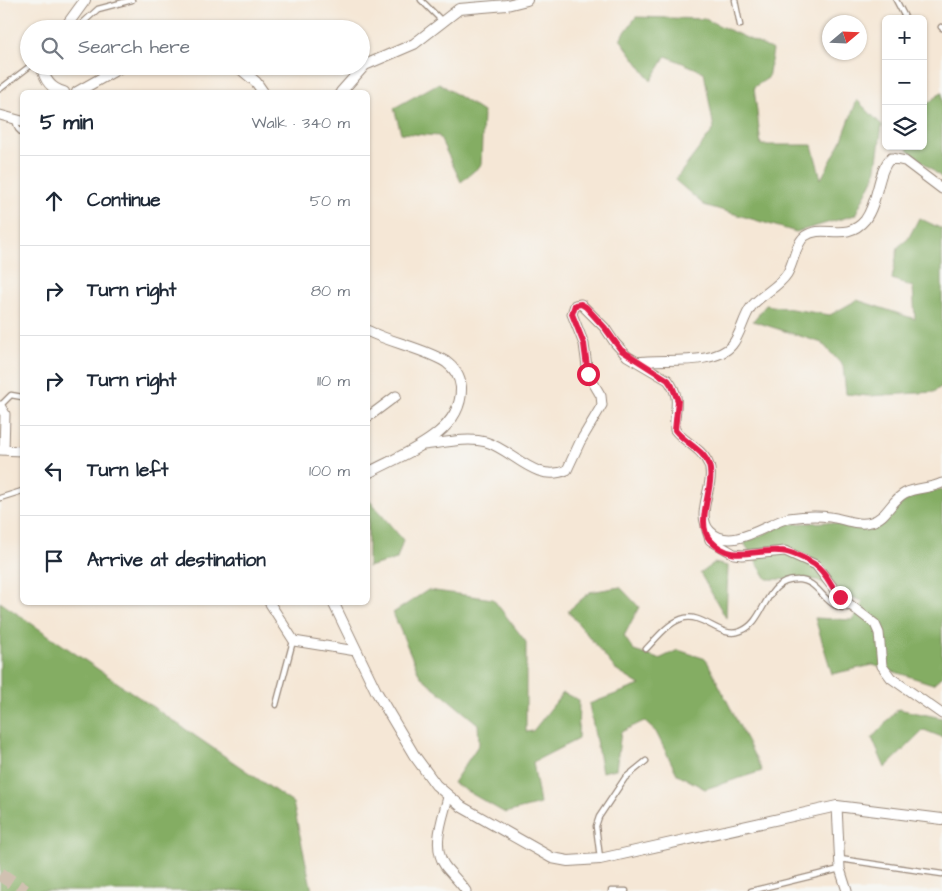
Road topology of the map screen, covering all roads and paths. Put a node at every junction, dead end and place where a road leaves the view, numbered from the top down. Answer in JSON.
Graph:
{"nodes":[{"id":1,"x":85,"y":0,"type":"edge"},
{"id":2,"x":132,"y":0,"type":"edge"},
{"id":3,"x":421,"y":0,"type":"edge"},
{"id":4,"x":527,"y":0,"type":"edge"},
{"id":5,"x":735,"y":0,"type":"edge"},
{"id":6,"x":896,"y":0,"type":"edge"},
{"id":7,"x":904,"y":15,"type":"edge"},
{"id":8,"x":71,"y":20,"type":"edge"},
{"id":9,"x":86,"y":20,"type":"edge"},
{"id":10,"x":442,"y":22,"type":"junction"},
{"id":11,"x":740,"y":25,"type":"dead end"},
{"id":12,"x":370,"y":63,"type":"edge"},
{"id":13,"x":20,"y":74,"type":"edge"},
{"id":14,"x":45,"y":75,"type":"edge"},
{"id":15,"x":107,"y":75,"type":"edge"},
{"id":16,"x":248,"y":75,"type":"edge"},
{"id":17,"x":356,"y":75,"type":"edge"},
{"id":18,"x":0,"y":89,"type":"edge"},
{"id":19,"x":58,"y":90,"type":"edge"},
{"id":20,"x":80,"y":90,"type":"edge"},
{"id":21,"x":262,"y":90,"type":"edge"},
{"id":22,"x":343,"y":90,"type":"edge"},
{"id":23,"x":0,"y":115,"type":"edge"},
{"id":24,"x":19,"y":120,"type":"edge"},
{"id":25,"x":942,"y":189,"type":"edge"},
{"id":26,"x":370,"y":332,"type":"edge"},
{"id":27,"x":637,"y":362,"type":"junction"},
{"id":28,"x":396,"y":396,"type":"dead end"},
{"id":29,"x":20,"y":397,"type":"edge"},
{"id":30,"x":0,"y":406,"type":"edge"},
{"id":31,"x":370,"y":416,"type":"edge"},
{"id":32,"x":424,"y":445,"type":"junction"},
{"id":33,"x":20,"y":451,"type":"edge"},
{"id":34,"x":1,"y":452,"type":"edge"},
{"id":35,"x":370,"y":472,"type":"edge"},
{"id":36,"x":942,"y":483,"type":"edge"},
{"id":37,"x":20,"y":491,"type":"edge"},
{"id":38,"x":0,"y":498,"type":"edge"},
{"id":39,"x":706,"y":525,"type":"junction"},
{"id":40,"x":271,"y":605,"type":"edge"},
{"id":41,"x":334,"y":605,"type":"edge"},
{"id":42,"x":853,"y":607,"type":"junction"},
{"id":43,"x":294,"y":640,"type":"junction"},
{"id":44,"x":646,"y":649,"type":"dead end"},
{"id":45,"x":356,"y":651,"type":"junction"},
{"id":46,"x":276,"y":705,"type":"dead end"},
{"id":47,"x":942,"y":714,"type":"edge"},
{"id":48,"x":646,"y":761,"type":"dead end"},
{"id":49,"x":448,"y":796,"type":"junction"},
{"id":50,"x":837,"y":806,"type":"junction"},
{"id":51,"x":942,"y":819,"type":"edge"},
{"id":52,"x":600,"y":859,"type":"junction"},
{"id":53,"x":840,"y":864,"type":"junction"},
{"id":54,"x":942,"y":874,"type":"edge"},
{"id":55,"x":466,"y":891,"type":"edge"},
{"id":56,"x":611,"y":891,"type":"edge"},
{"id":57,"x":626,"y":891,"type":"edge"},
{"id":58,"x":751,"y":891,"type":"edge"},
{"id":59,"x":841,"y":891,"type":"edge"},
{"id":60,"x":847,"y":891,"type":"edge"}],
"edges":[{"from":1,"to":8,"type":"street"},
{"from":2,"to":9,"type":"lane"},
{"from":3,"to":10,"type":"lane"},
{"from":4,"to":10,"type":"street"},
{"from":5,"to":11,"type":"lane"},
{"from":6,"to":7,"type":"lane"},
{"from":10,"to":12,"type":"street"},
{"from":13,"to":18,"type":"lane"},
{"from":14,"to":19,"type":"street"},
{"from":15,"to":20,"type":"street"},
{"from":16,"to":21,"type":"street"},
{"from":17,"to":22,"type":"street"},
{"from":23,"to":24,"type":"street"},
{"from":25,"to":27,"type":"street"},
{"from":26,"to":32,"type":"street"},
{"from":27,"to":32,"type":"street"},
{"from":27,"to":39,"type":"street"},
{"from":28,"to":31,"type":"street"},
{"from":29,"to":30,"type":"lane"},
{"from":30,"to":34,"type":"street"},
{"from":32,"to":35,"type":"street"},
{"from":33,"to":34,"type":"street"},
{"from":36,"to":39,"type":"street"},
{"from":37,"to":38,"type":"lane"},
{"from":39,"to":42,"type":"street"},
{"from":40,"to":43,"type":"street"},
{"from":41,"to":45,"type":"street"},
{"from":42,"to":44,"type":"lane"},
{"from":42,"to":47,"type":"street"},
{"from":43,"to":45,"type":"street"},
{"from":43,"to":46,"type":"lane"},
{"from":45,"to":49,"type":"street"},
{"from":48,"to":52,"type":"lane"},
{"from":49,"to":52,"type":"street"},
{"from":49,"to":55,"type":"street"},
{"from":50,"to":51,"type":"street"},
{"from":50,"to":52,"type":"street"},
{"from":50,"to":53,"type":"street"},
{"from":53,"to":54,"type":"lane"},
{"from":53,"to":58,"type":"lane"},
{"from":53,"to":59,"type":"lane"},
{"from":53,"to":60,"type":"street"},
{"from":56,"to":57,"type":"lane"}]}
